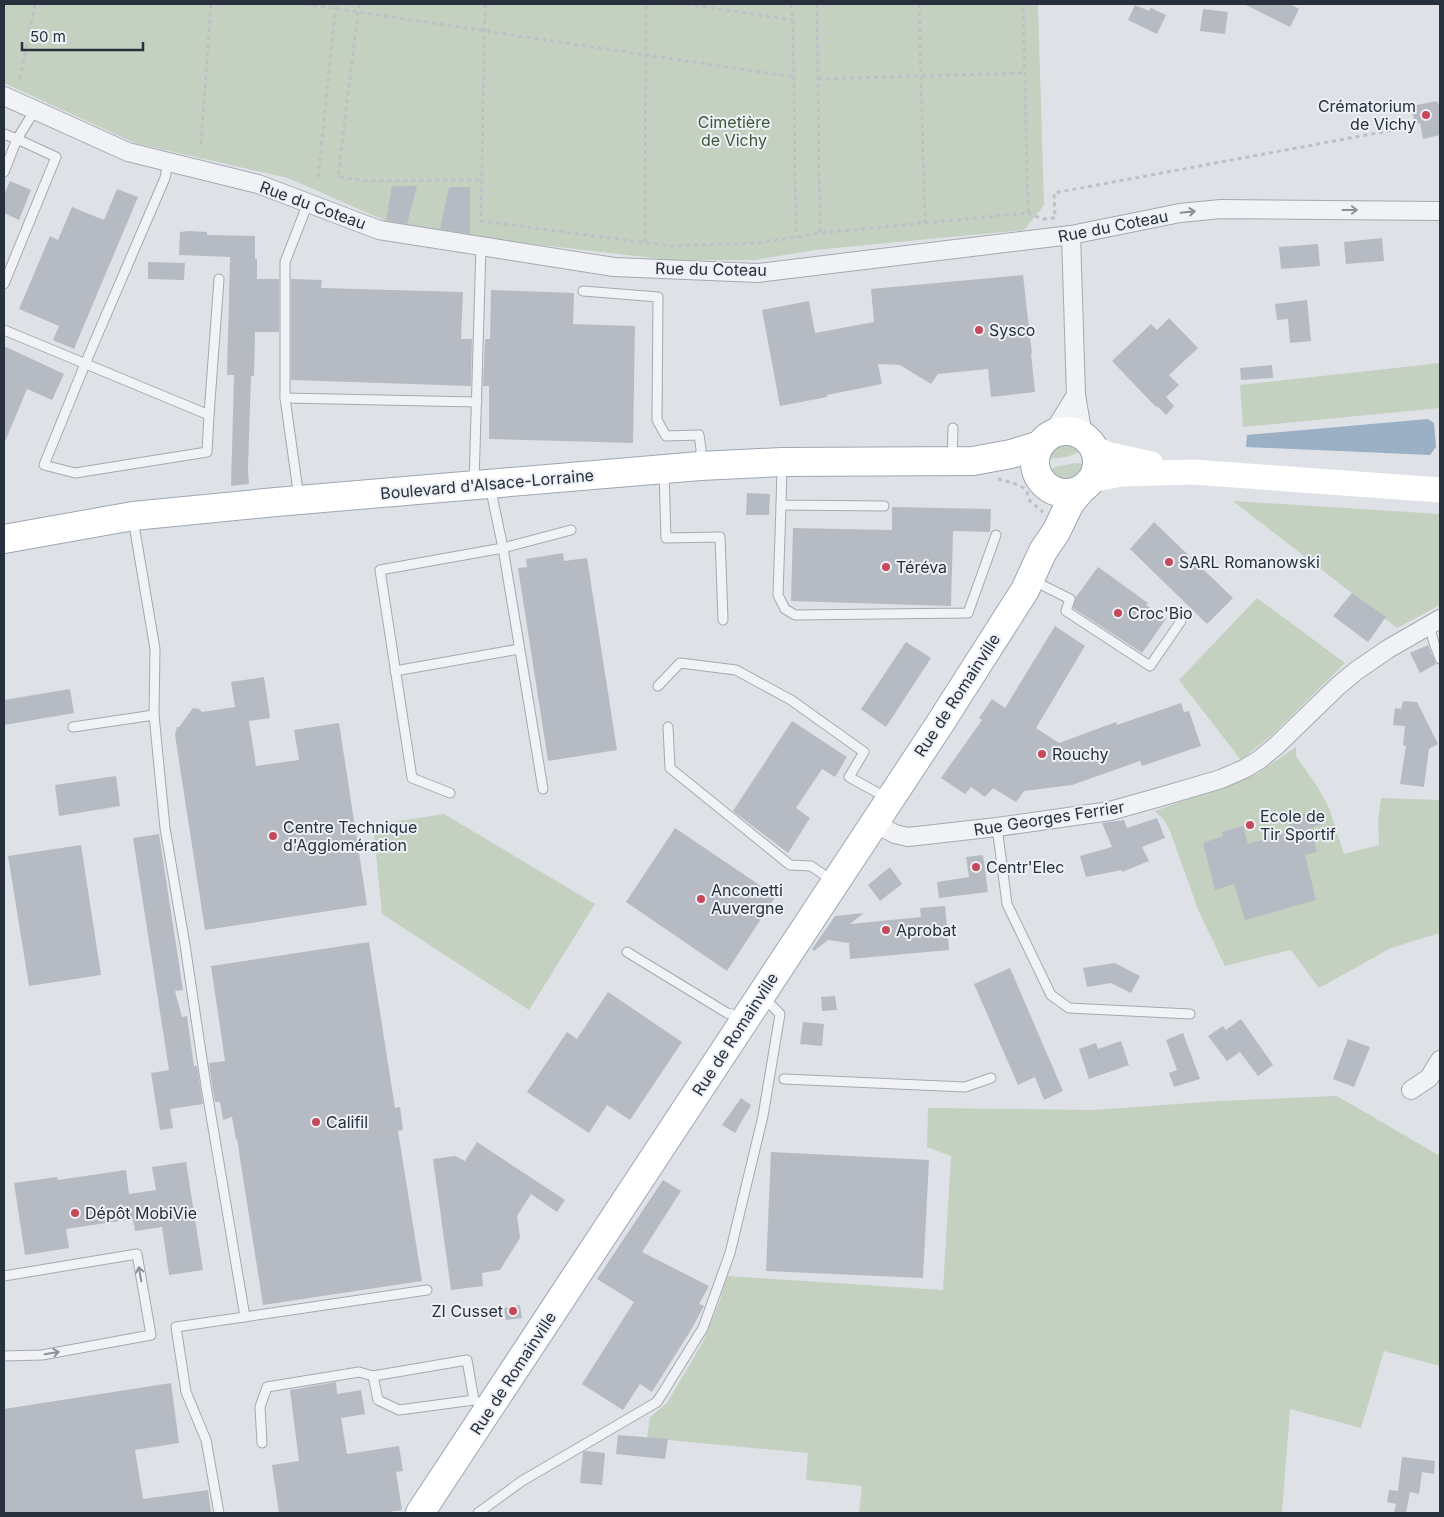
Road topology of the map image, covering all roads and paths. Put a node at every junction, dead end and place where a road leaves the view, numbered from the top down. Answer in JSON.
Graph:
{"nodes":[{"id":1,"x":35,"y":4,"type":"edge"},
{"id":2,"x":211,"y":4,"type":"edge"},
{"id":3,"x":305,"y":4,"type":"edge"},
{"id":4,"x":359,"y":4,"type":"edge"},
{"id":5,"x":485,"y":4,"type":"edge"},
{"id":6,"x":646,"y":4,"type":"edge"},
{"id":7,"x":686,"y":4,"type":"edge"},
{"id":8,"x":791,"y":4,"type":"edge"},
{"id":9,"x":817,"y":4,"type":"edge"},
{"id":10,"x":919,"y":4,"type":"edge"},
{"id":11,"x":1022,"y":4,"type":"edge"},
{"id":12,"x":336,"y":6,"type":"edge"},
{"id":13,"x":358,"y":12,"type":"junction"},
{"id":14,"x":793,"y":20,"type":"junction"},
{"id":15,"x":485,"y":31,"type":"junction"},
{"id":16,"x":646,"y":54,"type":"junction"},
{"id":17,"x":1024,"y":73,"type":"junction"},
{"id":18,"x":921,"y":76,"type":"junction"},
{"id":19,"x":794,"y":77,"type":"junction"},
{"id":20,"x":20,"y":79,"type":"dead end"},
{"id":21,"x":818,"y":79,"type":"junction"},
{"id":22,"x":4,"y":96,"type":"edge"},
{"id":23,"x":36,"y":110,"type":"junction"},
{"id":24,"x":1415,"y":126,"type":"dead end"},
{"id":25,"x":4,"y":134,"type":"edge"},
{"id":26,"x":17,"y":140,"type":"junction"},
{"id":27,"x":201,"y":144,"type":"dead end"},
{"id":28,"x":168,"y":162,"type":"junction"},
{"id":29,"x":4,"y":172,"type":"edge"},
{"id":30,"x":318,"y":177,"type":"dead end"},
{"id":31,"x":482,"y":180,"type":"junction"},
{"id":32,"x":308,"y":203,"type":"junction"},
{"id":33,"x":1440,"y":211,"type":"edge"},
{"id":34,"x":1028,"y":213,"type":"junction"},
{"id":35,"x":925,"y":223,"type":"junction"},
{"id":36,"x":820,"y":233,"type":"junction"},
{"id":37,"x":1071,"y":235,"type":"junction"},
{"id":38,"x":796,"y":237,"type":"junction"},
{"id":39,"x":645,"y":242,"type":"junction"},
{"id":40,"x":481,"y":246,"type":"junction"},
{"id":41,"x":219,"y":279,"type":"dead end"},
{"id":42,"x":4,"y":284,"type":"edge"},
{"id":43,"x":583,"y":290,"type":"dead end"},
{"id":44,"x":4,"y":330,"type":"edge"},
{"id":45,"x":85,"y":364,"type":"junction"},
{"id":46,"x":1076,"y":395,"type":"junction"},
{"id":47,"x":285,"y":398,"type":"junction"},
{"id":48,"x":477,"y":402,"type":"junction"},
{"id":49,"x":209,"y":415,"type":"junction"},
{"id":50,"x":953,"y":428,"type":"dead end"},
{"id":51,"x":1046,"y":439,"type":"junction"},
{"id":52,"x":1089,"y":442,"type":"junction"},
{"id":53,"x":782,"y":462,"type":"junction"},
{"id":54,"x":700,"y":466,"type":"junction"},
{"id":55,"x":972,"y":467,"type":"junction"},
{"id":56,"x":664,"y":469,"type":"junction"},
{"id":57,"x":1197,"y":472,"type":"junction"},
{"id":58,"x":482,"y":484,"type":"junction"},
{"id":59,"x":1086,"y":485,"type":"junction"},
{"id":60,"x":1440,"y":490,"type":"edge"},
{"id":61,"x":1044,"y":493,"type":"junction"},
{"id":62,"x":299,"y":500,"type":"junction"},
{"id":63,"x":781,"y":505,"type":"junction"},
{"id":64,"x":884,"y":506,"type":"dead end"},
{"id":65,"x":133,"y":516,"type":"junction"},
{"id":66,"x":571,"y":530,"type":"dead end"},
{"id":67,"x":996,"y":535,"type":"dead end"},
{"id":68,"x":4,"y":539,"type":"edge"},
{"id":69,"x":503,"y":548,"type":"junction"},
{"id":70,"x":1043,"y":551,"type":"junction"},
{"id":71,"x":1030,"y":579,"type":"junction"},
{"id":72,"x":723,"y":620,"type":"dead end"},
{"id":73,"x":1181,"y":621,"type":"dead end"},
{"id":74,"x":1434,"y":622,"type":"edge"},
{"id":75,"x":520,"y":649,"type":"junction"},
{"id":76,"x":1440,"y":659,"type":"edge"},
{"id":77,"x":395,"y":671,"type":"junction"},
{"id":78,"x":658,"y":686,"type":"dead end"},
{"id":79,"x":154,"y":715,"type":"junction"},
{"id":80,"x":73,"y":727,"type":"dead end"},
{"id":81,"x":668,"y":727,"type":"dead end"},
{"id":82,"x":543,"y":789,"type":"dead end"},
{"id":83,"x":450,"y":793,"type":"dead end"},
{"id":84,"x":890,"y":800,"type":"junction"},
{"id":85,"x":874,"y":823,"type":"junction"},
{"id":86,"x":996,"y":827,"type":"junction"},
{"id":87,"x":836,"y":882,"type":"junction"},
{"id":88,"x":628,"y":952,"type":"dead end"},
{"id":89,"x":761,"y":995,"type":"junction"},
{"id":90,"x":1190,"y":1014,"type":"dead end"},
{"id":91,"x":746,"y":1018,"type":"junction"},
{"id":92,"x":1440,"y":1060,"type":"edge"},
{"id":93,"x":991,"y":1078,"type":"dead end"},
{"id":94,"x":784,"y":1079,"type":"dead end"},
{"id":95,"x":1411,"y":1090,"type":"dead end"},
{"id":96,"x":4,"y":1276,"type":"edge"},
{"id":97,"x":427,"y":1290,"type":"dead end"},
{"id":98,"x":245,"y":1317,"type":"junction"},
{"id":99,"x":4,"y":1356,"type":"edge"},
{"id":100,"x":373,"y":1376,"type":"junction"},
{"id":101,"x":481,"y":1405,"type":"junction"},
{"id":102,"x":262,"y":1443,"type":"dead end"},
{"id":103,"x":218,"y":1513,"type":"edge"},
{"id":104,"x":420,"y":1513,"type":"edge"},
{"id":105,"x":478,"y":1513,"type":"edge"}],
"edges":[{"from":1,"to":20,"type":"path"},
{"from":2,"to":27,"type":"path"},
{"from":3,"to":12,"type":"path"},
{"from":4,"to":13,"type":"path"},
{"from":5,"to":15,"type":"path"},
{"from":6,"to":16,"type":"path"},
{"from":7,"to":14,"type":"path"},
{"from":8,"to":14,"type":"path"},
{"from":9,"to":21,"type":"path"},
{"from":10,"to":18,"type":"path"},
{"from":11,"to":17,"type":"path"},
{"from":12,"to":13,"type":"path"},
{"from":12,"to":30,"type":"path"},
{"from":13,"to":15,"type":"path"},
{"from":13,"to":31,"type":"path"},
{"from":14,"to":19,"type":"path"},
{"from":15,"to":16,"type":"path"},
{"from":15,"to":31,"type":"path"},
{"from":16,"to":19,"type":"path"},
{"from":16,"to":39,"type":"path"},
{"from":17,"to":18,"type":"path"},
{"from":17,"to":34,"type":"path"},
{"from":18,"to":21,"type":"path"},
{"from":18,"to":35,"type":"path"},
{"from":19,"to":38,"type":"path"},
{"from":21,"to":36,"type":"path"},
{"from":22,"to":23,"type":"street","name":"Rue du Coteau"},
{"from":23,"to":26,"type":"lane"},
{"from":23,"to":28,"type":"street","name":"Rue du Coteau"},
{"from":24,"to":34,"type":"path"},
{"from":25,"to":26,"type":"lane"},
{"from":26,"to":29,"type":"lane"},
{"from":26,"to":42,"type":"lane"},
{"from":28,"to":32,"type":"street","name":"Rue du Coteau"},
{"from":28,"to":45,"type":"lane"},
{"from":31,"to":39,"type":"path"},
{"from":32,"to":40,"type":"street","name":"Rue du Coteau"},
{"from":32,"to":47,"type":"lane"},
{"from":37,"to":33,"type":"street","name":"Rue du Coteau","one_way":true},
{"from":34,"to":35,"type":"path"},
{"from":35,"to":36,"type":"path"},
{"from":36,"to":38,"type":"path"},
{"from":37,"to":40,"type":"street","name":"Rue du Coteau"},
{"from":37,"to":46,"type":"street"},
{"from":38,"to":39,"type":"path"},
{"from":40,"to":48,"type":"lane"},
{"from":41,"to":49,"type":"lane"},
{"from":43,"to":54,"type":"lane"},
{"from":44,"to":45,"type":"lane"},
{"from":45,"to":49,"type":"lane"},
{"from":45,"to":49,"type":"lane"},
{"from":46,"to":51,"type":"street"},
{"from":46,"to":52,"type":"street"},
{"from":47,"to":48,"type":"lane"},
{"from":47,"to":62,"type":"lane"},
{"from":48,"to":58,"type":"lane"},
{"from":50,"to":55,"type":"lane"},
{"from":51,"to":52,"type":"main road"},
{"from":51,"to":55,"type":"main road","name":"Boulevard d'Alsace-Lorraine"},
{"from":51,"to":61,"type":"main road"},
{"from":52,"to":57,"type":"street"},
{"from":52,"to":59,"type":"main road"},
{"from":53,"to":54,"type":"main road","name":"Boulevard d'Alsace-Lorraine"},
{"from":53,"to":55,"type":"main road","name":"Boulevard d'Alsace-Lorraine"},
{"from":53,"to":63,"type":"lane"},
{"from":54,"to":56,"type":"main road","name":"Boulevard d'Alsace-Lorraine"},
{"from":55,"to":61,"type":"main road","name":"Boulevard d'Alsace-Lorraine"},
{"from":55,"to":61,"type":"path"},
{"from":56,"to":58,"type":"main road","name":"Boulevard d'Alsace-Lorraine"},
{"from":56,"to":72,"type":"lane"},
{"from":57,"to":59,"type":"street"},
{"from":57,"to":60,"type":"street"},
{"from":58,"to":62,"type":"main road","name":"Boulevard d'Alsace-Lorraine"},
{"from":58,"to":69,"type":"lane"},
{"from":59,"to":61,"type":"main road"},
{"from":59,"to":70,"type":"main road","name":"Rue de Romainville"},
{"from":61,"to":70,"type":"main road","name":"Rue de Romainville"},
{"from":62,"to":65,"type":"main road","name":"Boulevard d'Alsace-Lorraine"},
{"from":63,"to":64,"type":"lane"},
{"from":63,"to":67,"type":"lane"},
{"from":65,"to":68,"type":"main road","name":"Boulevard d'Alsace-Lorraine"},
{"from":65,"to":79,"type":"lane"},
{"from":66,"to":69,"type":"lane"},
{"from":69,"to":75,"type":"lane"},
{"from":69,"to":77,"type":"lane"},
{"from":70,"to":71,"type":"main road","name":"Rue de Romainville"},
{"from":71,"to":73,"type":"lane"},
{"from":71,"to":84,"type":"main road","name":"Rue de Romainville"},
{"from":74,"to":76,"type":"lane"},
{"from":74,"to":86,"type":"street","name":"Rue Georges Ferrier"},
{"from":75,"to":77,"type":"lane"},
{"from":75,"to":82,"type":"lane"},
{"from":77,"to":83,"type":"lane"},
{"from":78,"to":84,"type":"lane"},
{"from":79,"to":80,"type":"lane"},
{"from":79,"to":98,"type":"lane"},
{"from":81,"to":87,"type":"lane"},
{"from":84,"to":85,"type":"main road","name":"Rue de Romainville"},
{"from":85,"to":86,"type":"street","name":"Rue Georges Ferrier"},
{"from":85,"to":87,"type":"main road","name":"Rue de Romainville"},
{"from":86,"to":90,"type":"lane"},
{"from":87,"to":89,"type":"main road","name":"Rue de Romainville"},
{"from":88,"to":91,"type":"lane"},
{"from":89,"to":91,"type":"main road","name":"Rue de Romainville"},
{"from":89,"to":105,"type":"lane"},
{"from":91,"to":101,"type":"main road","name":"Rue de Romainville"},
{"from":92,"to":95,"type":"street"},
{"from":93,"to":94,"type":"lane"},
{"from":99,"to":96,"type":"lane","one_way":true},
{"from":97,"to":98,"type":"lane"},
{"from":98,"to":103,"type":"lane"},
{"from":100,"to":101,"type":"lane"},
{"from":100,"to":101,"type":"lane"},
{"from":100,"to":102,"type":"lane"},
{"from":101,"to":104,"type":"main road","name":"Rue de Romainville"}]}
